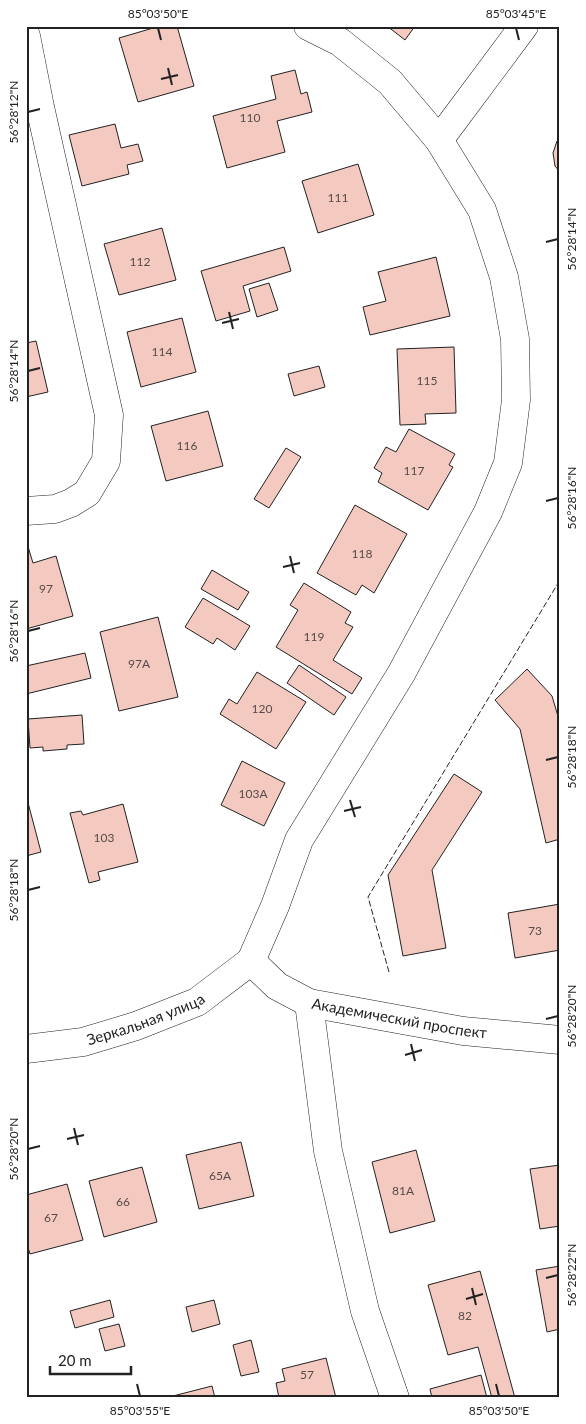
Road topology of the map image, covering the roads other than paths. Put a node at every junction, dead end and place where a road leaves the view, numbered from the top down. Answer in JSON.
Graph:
{"nodes":[{"id":1,"x":308,"y":26,"type":"edge"},
{"id":2,"x":524,"y":26,"type":"edge"},
{"id":3,"x":26,"y":36,"type":"edge"},
{"id":4,"x":33,"y":109,"type":"edge"},
{"id":5,"x":438,"y":140,"type":"junction"},
{"id":6,"x":26,"y":510,"type":"edge"},
{"id":7,"x":251,"y":961,"type":"junction"},
{"id":8,"x":309,"y":1004,"type":"junction"},
{"id":9,"x":560,"y":1040,"type":"edge"},
{"id":10,"x":26,"y":1049,"type":"edge"},
{"id":11,"x":395,"y":1398,"type":"edge"}],
"edges":[{"from":1,"to":5,"type":"street"},
{"from":2,"to":5,"type":"street"},
{"from":3,"to":4,"type":"street"},
{"from":4,"to":6,"type":"street"},
{"from":5,"to":7,"type":"street"},
{"from":7,"to":8,"type":"street","name":"Академический проспект"},
{"from":7,"to":10,"type":"street","name":"Зеркальная улица"},
{"from":8,"to":9,"type":"street","name":"Академический проспект"},
{"from":8,"to":11,"type":"street"}]}
